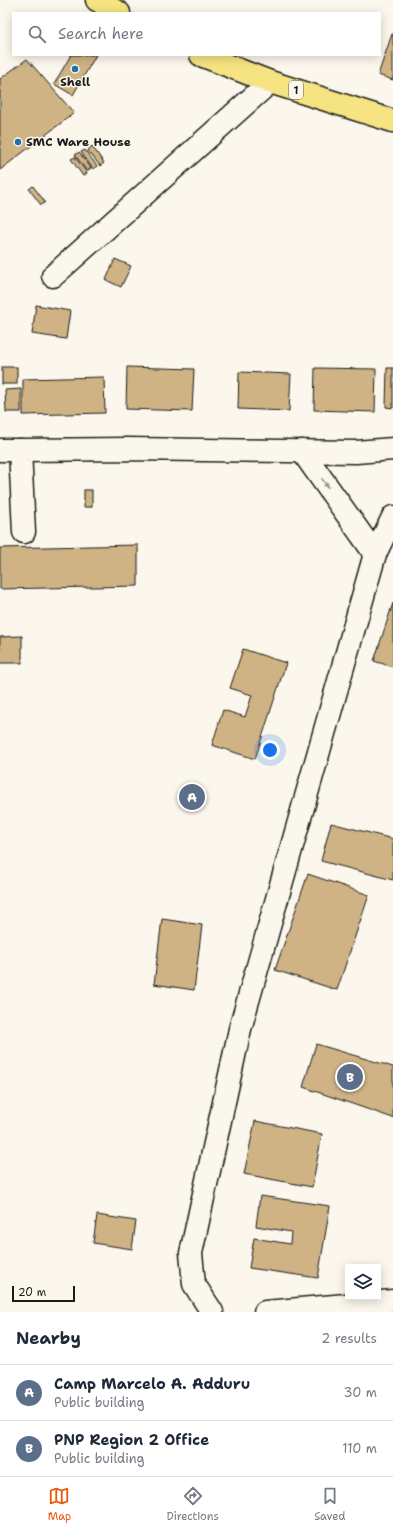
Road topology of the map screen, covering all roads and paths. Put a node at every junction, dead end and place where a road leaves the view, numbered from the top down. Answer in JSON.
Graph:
{"nodes":[{"id":1,"x":97,"y":0,"type":"edge"},
{"id":2,"x":117,"y":12,"type":"edge"},
{"id":3,"x":204,"y":56,"type":"edge"},
{"id":4,"x":270,"y":82,"type":"junction"},
{"id":5,"x":393,"y":121,"type":"edge"},
{"id":6,"x":53,"y":276,"type":"dead end"},
{"id":7,"x":393,"y":449,"type":"edge"},
{"id":8,"x":10,"y":450,"type":"edge"},
{"id":9,"x":302,"y":451,"type":"junction"},
{"id":10,"x":393,"y":517,"type":"edge"},
{"id":11,"x":24,"y":532,"type":"dead end"},
{"id":12,"x":375,"y":554,"type":"junction"},
{"id":13,"x":393,"y":1301,"type":"edge"},
{"id":14,"x":212,"y":1312,"type":"edge"},
{"id":15,"x":264,"y":1312,"type":"edge"}],
"edges":[{"from":1,"to":2,"type":"main road"},
{"from":3,"to":4,"type":"main road","number":"1"},
{"from":4,"to":5,"type":"main road","number":"1"},
{"from":4,"to":6,"type":"street"},
{"from":7,"to":9,"type":"street"},
{"from":8,"to":9,"type":"street"},
{"from":8,"to":11,"type":"street"},
{"from":9,"to":12,"type":"street","one_way":true},
{"from":10,"to":12,"type":"street"},
{"from":12,"to":14,"type":"street"},
{"from":13,"to":15,"type":"street"}]}
